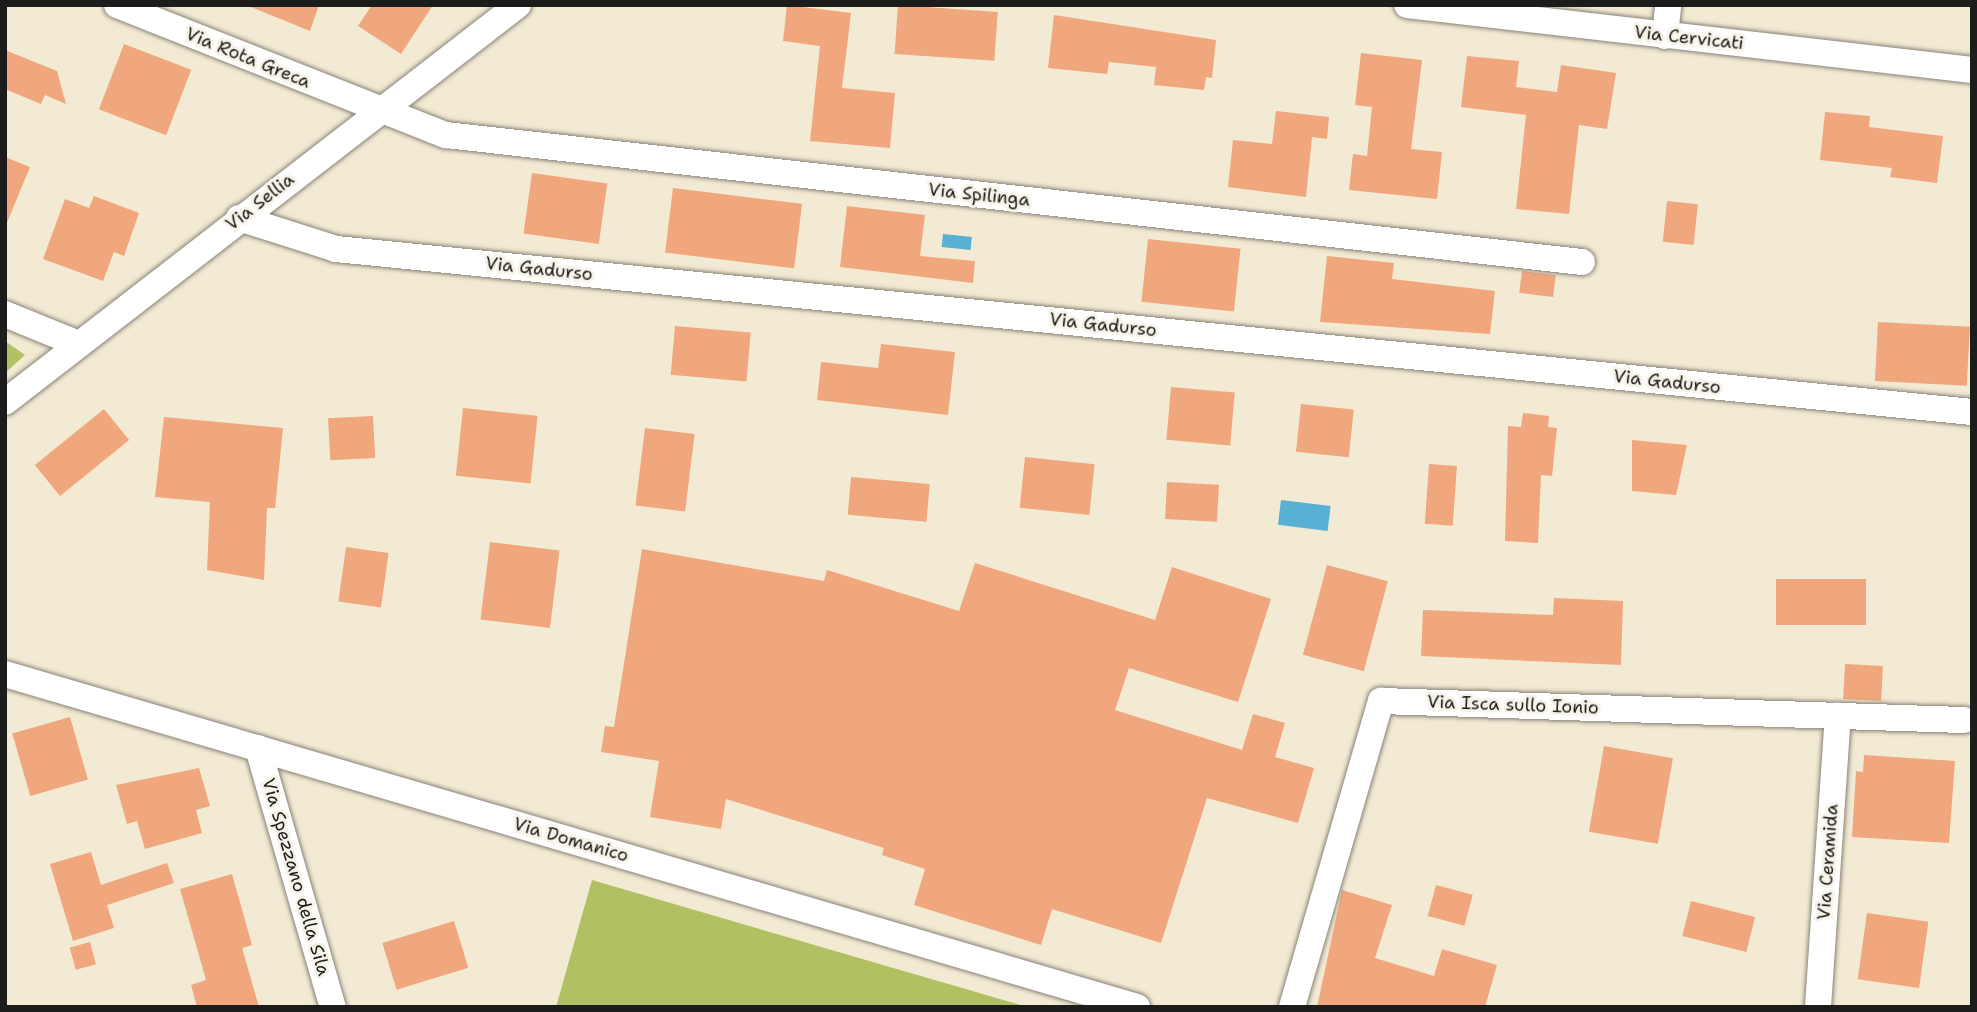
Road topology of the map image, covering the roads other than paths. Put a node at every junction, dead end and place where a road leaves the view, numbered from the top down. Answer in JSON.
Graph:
{"nodes":[{"id":1,"x":117,"y":5,"type":"edge"},
{"id":2,"x":518,"y":5,"type":"edge"},
{"id":3,"x":1406,"y":5,"type":"edge"},
{"id":4,"x":1668,"y":5,"type":"edge"},
{"id":5,"x":1665,"y":36,"type":"junction"},
{"id":6,"x":1972,"y":70,"type":"edge"},
{"id":7,"x":380,"y":110,"type":"junction"},
{"id":8,"x":239,"y":218,"type":"junction"},
{"id":9,"x":1582,"y":261,"type":"dead end"},
{"id":10,"x":5,"y":314,"type":"edge"},
{"id":11,"x":76,"y":343,"type":"junction"},
{"id":12,"x":5,"y":402,"type":"edge"},
{"id":13,"x":1972,"y":412,"type":"edge"},
{"id":14,"x":5,"y":674,"type":"edge"},
{"id":15,"x":1838,"y":716,"type":"junction"},
{"id":16,"x":1964,"y":720,"type":"dead end"},
{"id":17,"x":258,"y":748,"type":"junction"},
{"id":18,"x":333,"y":1007,"type":"edge"},
{"id":19,"x":1137,"y":1007,"type":"edge"},
{"id":20,"x":1292,"y":1007,"type":"edge"},
{"id":21,"x":1818,"y":1007,"type":"edge"}],
"edges":[{"from":1,"to":7,"type":"street","name":"Via Rota Greca"},
{"from":2,"to":7,"type":"street","name":"Via Sellia"},
{"from":3,"to":5,"type":"street","name":"Via Cervicati"},
{"from":4,"to":5,"type":"street"},
{"from":5,"to":6,"type":"street","name":"Via Cervicati"},
{"from":7,"to":8,"type":"street","name":"Via Sellia"},
{"from":7,"to":9,"type":"street","name":"Via Spilinga"},
{"from":8,"to":11,"type":"street","name":"Via Sellia"},
{"from":8,"to":13,"type":"street","name":"Via Gadurso"},
{"from":10,"to":11,"type":"street"},
{"from":11,"to":12,"type":"street","name":"Via Sellia"},
{"from":14,"to":17,"type":"street","name":"Via Domanico"},
{"from":15,"to":16,"type":"street","name":"Via Isca sullo Ionio"},
{"from":15,"to":20,"type":"street","name":"Via Isca sullo Ionio"},
{"from":15,"to":21,"type":"street","name":"Via Ceramida"},
{"from":17,"to":18,"type":"street","name":"Via Spezzano della Sila"},
{"from":17,"to":19,"type":"street","name":"Via Domanico"}]}
